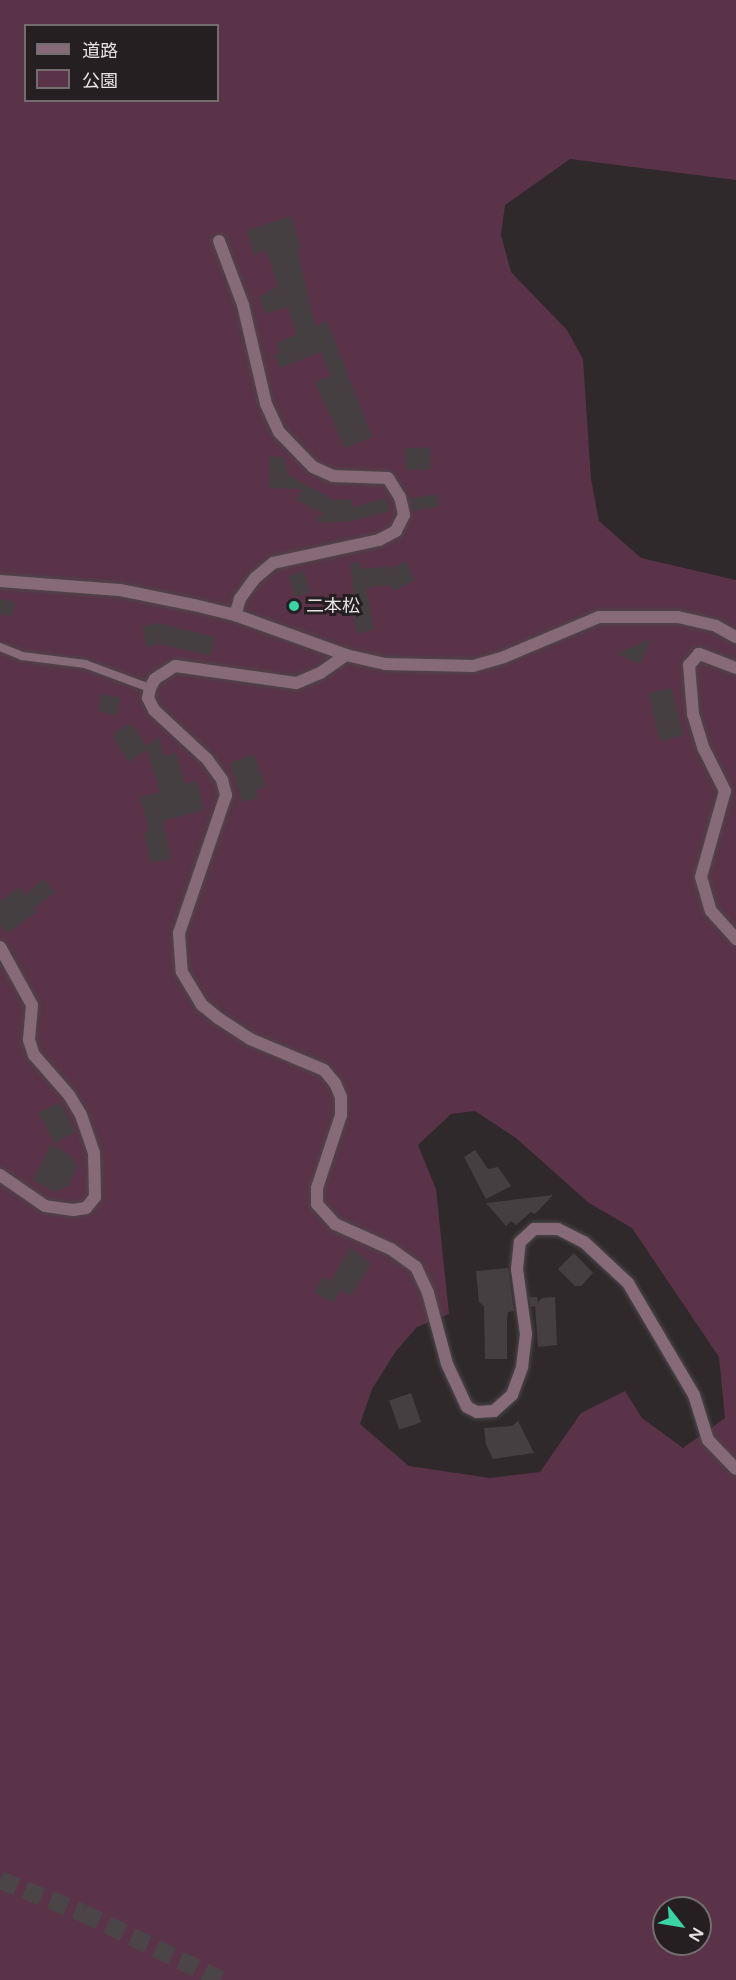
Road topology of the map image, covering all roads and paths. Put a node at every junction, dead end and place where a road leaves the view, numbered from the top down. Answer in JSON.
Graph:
{"nodes":[{"id":1,"x":219,"y":241,"type":"dead end"},
{"id":2,"x":0,"y":581,"type":"edge"},
{"id":3,"x":235,"y":615,"type":"junction"},
{"id":4,"x":736,"y":637,"type":"edge"},
{"id":5,"x":0,"y":647,"type":"edge"},
{"id":6,"x":346,"y":655,"type":"junction"},
{"id":7,"x":736,"y":668,"type":"edge"},
{"id":8,"x":150,"y":688,"type":"junction"},
{"id":9,"x":736,"y":939,"type":"edge"},
{"id":10,"x":0,"y":947,"type":"edge"},
{"id":11,"x":0,"y":1175,"type":"edge"},
{"id":12,"x":736,"y":1469,"type":"edge"}],
"edges":[{"from":1,"to":3,"type":"street"},
{"from":2,"to":3,"type":"street"},
{"from":3,"to":6,"type":"street"},
{"from":4,"to":6,"type":"street"},
{"from":5,"to":8,"type":"lane"},
{"from":6,"to":8,"type":"street"},
{"from":7,"to":9,"type":"street"},
{"from":8,"to":12,"type":"street"},
{"from":10,"to":11,"type":"street"}]}
